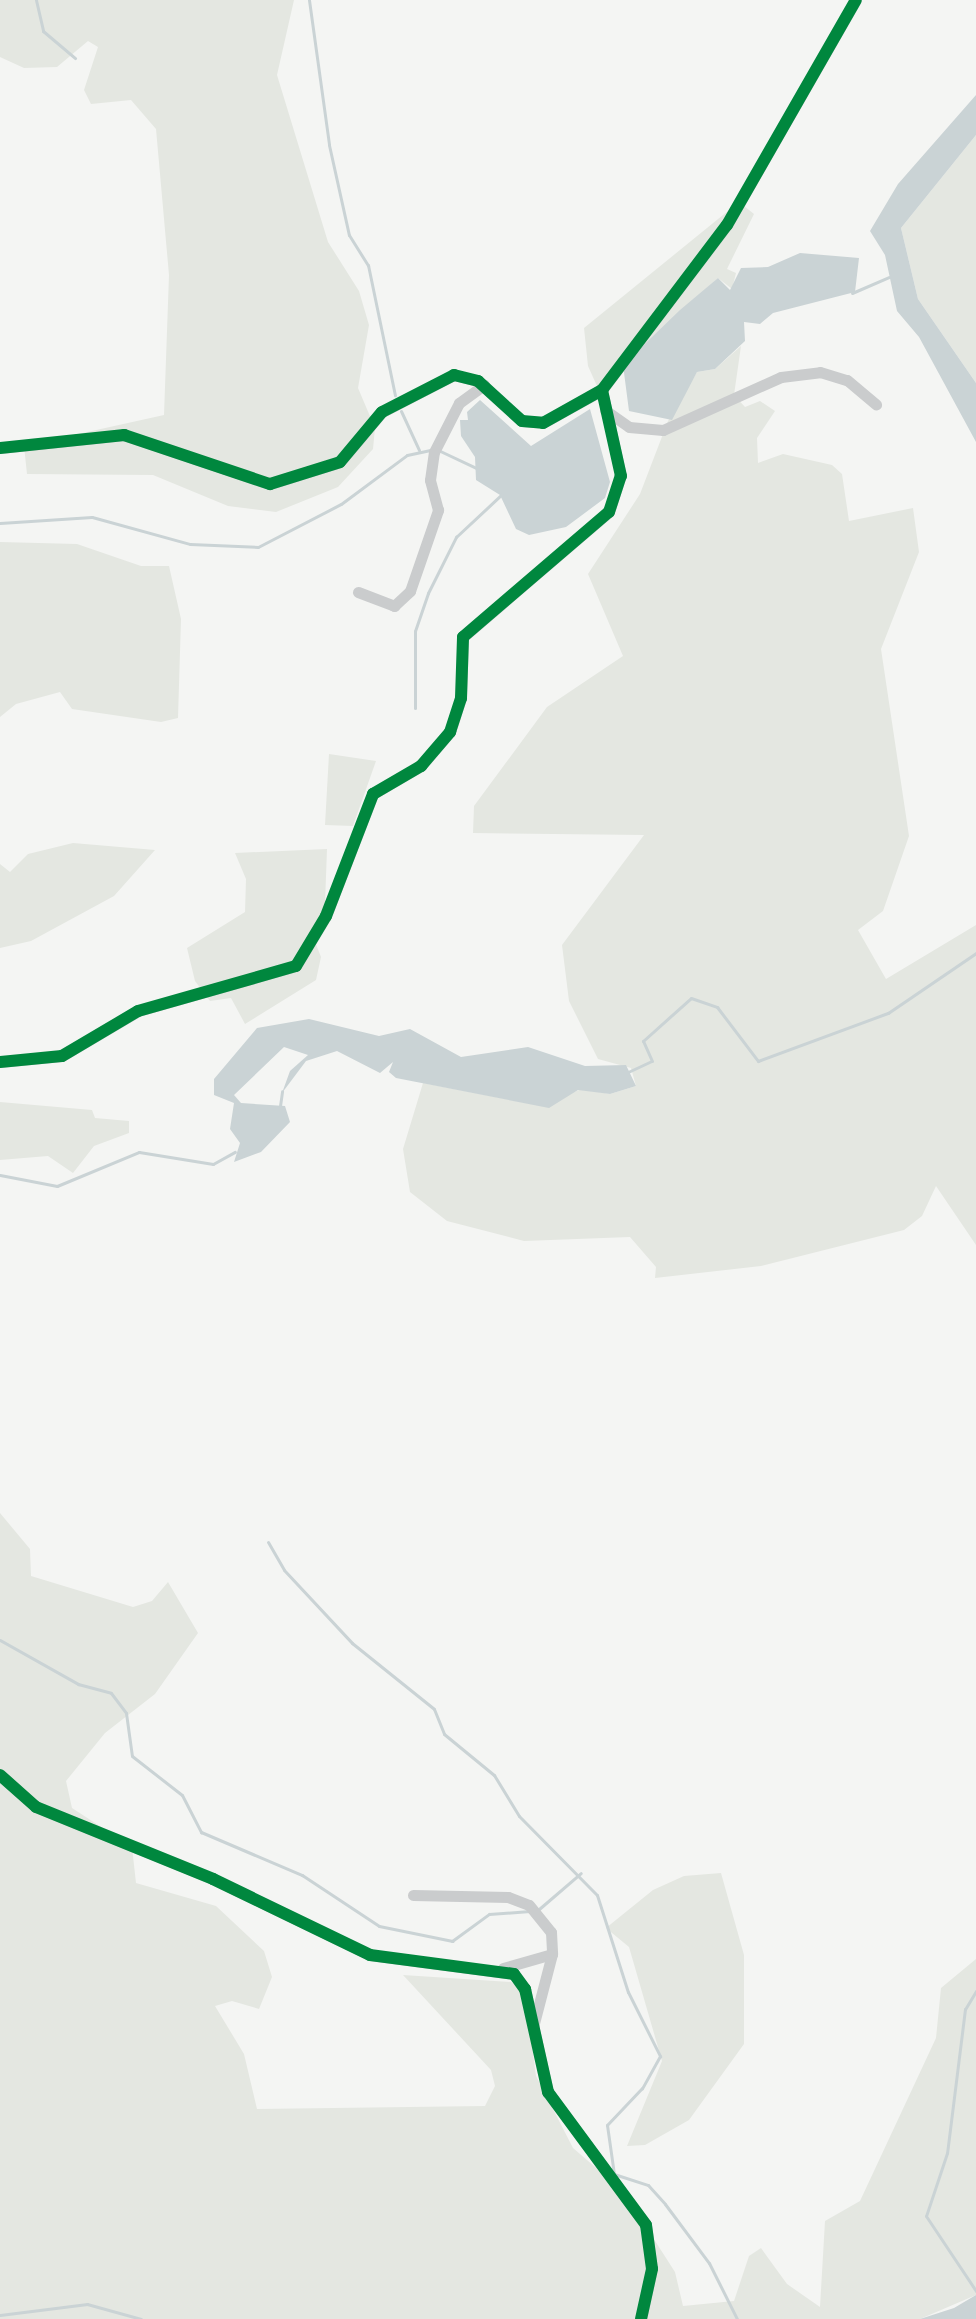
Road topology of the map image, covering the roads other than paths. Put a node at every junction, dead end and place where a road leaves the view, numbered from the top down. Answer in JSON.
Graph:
{"nodes":[{"id":1,"x":856,"y":0,"type":"edge"},
{"id":2,"x":484,"y":385,"type":"junction"},
{"id":3,"x":602,"y":390,"type":"junction"},
{"id":4,"x":876,"y":404,"type":"dead end"},
{"id":5,"x":605,"y":410,"type":"junction"},
{"id":6,"x":0,"y":448,"type":"edge"},
{"id":7,"x":358,"y":592,"type":"dead end"},
{"id":8,"x":0,"y":1062,"type":"edge"},
{"id":9,"x":0,"y":1775,"type":"edge"},
{"id":10,"x":413,"y":1895,"type":"dead end"},
{"id":11,"x":552,"y":1954,"type":"junction"},
{"id":12,"x":503,"y":1968,"type":"junction"},
{"id":13,"x":532,"y":2033,"type":"junction"},
{"id":14,"x":641,"y":2319,"type":"edge"}],
"edges":[{"from":1,"to":3,"type":"street"},
{"from":2,"to":3,"type":"street"},
{"from":2,"to":6,"type":"street"},
{"from":2,"to":7,"type":"street"},
{"from":3,"to":5,"type":"street"},
{"from":4,"to":5,"type":"street"},
{"from":5,"to":8,"type":"street"},
{"from":9,"to":12,"type":"street"},
{"from":10,"to":11,"type":"street"},
{"from":11,"to":12,"type":"street"},
{"from":11,"to":13,"type":"street"},
{"from":12,"to":13,"type":"street"},
{"from":13,"to":14,"type":"street"}]}
